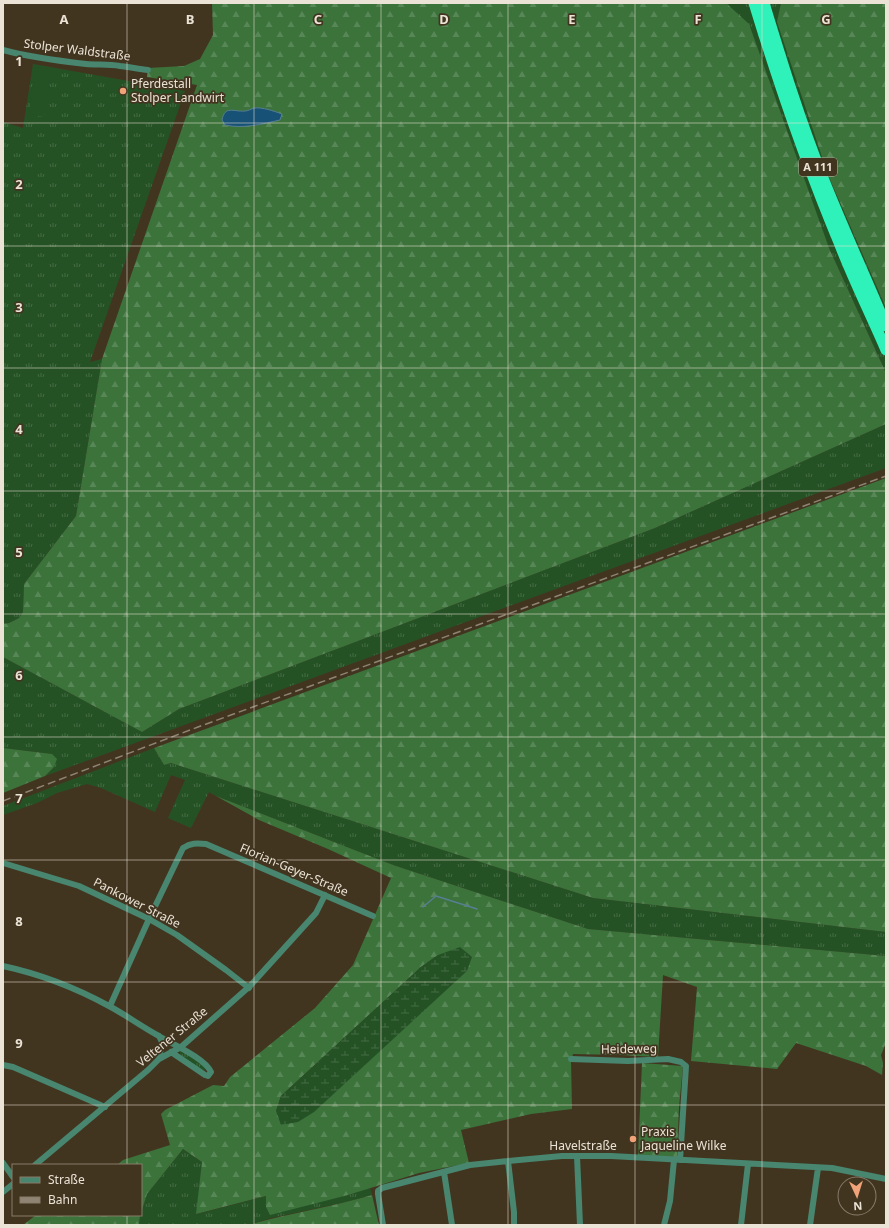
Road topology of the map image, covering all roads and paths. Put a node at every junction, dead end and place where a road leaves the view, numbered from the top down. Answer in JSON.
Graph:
{"nodes":[{"id":1,"x":754,"y":3,"type":"edge"},
{"id":2,"x":764,"y":3,"type":"edge"},
{"id":3,"x":3,"y":50,"type":"edge"},
{"id":4,"x":148,"y":70,"type":"dead end"},
{"id":5,"x":886,"y":326,"type":"edge"},
{"id":6,"x":886,"y":350,"type":"edge"},
{"id":7,"x":3,"y":863,"type":"edge"},
{"id":8,"x":325,"y":895,"type":"junction"},
{"id":9,"x":373,"y":916,"type":"dead end"},
{"id":10,"x":149,"y":919,"type":"junction"},
{"id":11,"x":3,"y":966,"type":"edge"},
{"id":12,"x":248,"y":988,"type":"junction"},
{"id":13,"x":110,"y":1006,"type":"junction"},
{"id":14,"x":159,"y":1036,"type":"junction"},
{"id":15,"x":181,"y":1047,"type":"junction"},
{"id":16,"x":172,"y":1052,"type":"junction"},
{"id":17,"x":159,"y":1059,"type":"junction"},
{"id":18,"x":571,"y":1059,"type":"dead end"},
{"id":19,"x":3,"y":1065,"type":"edge"},
{"id":20,"x":105,"y":1107,"type":"junction"},
{"id":21,"x":577,"y":1156,"type":"junction"},
{"id":22,"x":677,"y":1160,"type":"junction"},
{"id":23,"x":508,"y":1161,"type":"junction"},
{"id":24,"x":3,"y":1163,"type":"edge"},
{"id":25,"x":36,"y":1164,"type":"edge"},
{"id":26,"x":748,"y":1164,"type":"junction"},
{"id":27,"x":818,"y":1168,"type":"junction"},
{"id":28,"x":444,"y":1172,"type":"junction"},
{"id":29,"x":12,"y":1176,"type":"edge"},
{"id":30,"x":886,"y":1179,"type":"edge"},
{"id":31,"x":12,"y":1185,"type":"edge"},
{"id":32,"x":3,"y":1192,"type":"edge"},
{"id":33,"x":383,"y":1225,"type":"edge"},
{"id":34,"x":452,"y":1225,"type":"edge"},
{"id":35,"x":514,"y":1225,"type":"edge"},
{"id":36,"x":580,"y":1225,"type":"edge"},
{"id":37,"x":664,"y":1225,"type":"edge"},
{"id":38,"x":742,"y":1225,"type":"edge"},
{"id":39,"x":810,"y":1225,"type":"edge"}],
"edges":[{"from":1,"to":6,"type":"highway","number":"A 111"},
{"from":2,"to":5,"type":"highway","number":"A 111"},
{"from":3,"to":4,"type":"street","name":"Stolper Waldstraße"},
{"from":7,"to":10,"type":"street","name":"Pankower Straße"},
{"from":8,"to":9,"type":"street","name":"Florian-Geyer-Straße"},
{"from":8,"to":10,"type":"street","name":"Florian-Geyer-Straße"},
{"from":8,"to":12,"type":"street","name":"Veltener Straße"},
{"from":10,"to":12,"type":"street","name":"Pankower Straße"},
{"from":10,"to":13,"type":"street"},
{"from":11,"to":13,"type":"street"},
{"from":12,"to":15,"type":"street","name":"Veltener Straße"},
{"from":13,"to":14,"type":"street"},
{"from":14,"to":15,"type":"street"},
{"from":14,"to":17,"type":"street"},
{"from":15,"to":16,"type":"street","name":"Veltener Straße"},
{"from":15,"to":16,"type":"street"},
{"from":16,"to":17,"type":"street","name":"Veltener Straße"},
{"from":17,"to":20,"type":"street","name":"Veltener Straße"},
{"from":18,"to":22,"type":"street","name":"Heideweg"},
{"from":19,"to":20,"type":"street"},
{"from":20,"to":25,"type":"street","name":"Veltener Straße"},
{"from":21,"to":22,"type":"street","name":"Havelstraße"},
{"from":21,"to":23,"type":"street","name":"Havelstraße"},
{"from":21,"to":36,"type":"street"},
{"from":22,"to":26,"type":"street","name":"Havelstraße"},
{"from":22,"to":37,"type":"street"},
{"from":23,"to":28,"type":"street","name":"Havelstraße"},
{"from":23,"to":35,"type":"street"},
{"from":24,"to":29,"type":"street"},
{"from":26,"to":27,"type":"street","name":"Havelstraße"},
{"from":26,"to":38,"type":"street"},
{"from":27,"to":30,"type":"street","name":"Havelstraße"},
{"from":27,"to":39,"type":"street"},
{"from":28,"to":33,"type":"street","name":"Havelstraße"},
{"from":28,"to":34,"type":"street"},
{"from":31,"to":32,"type":"street"}]}
